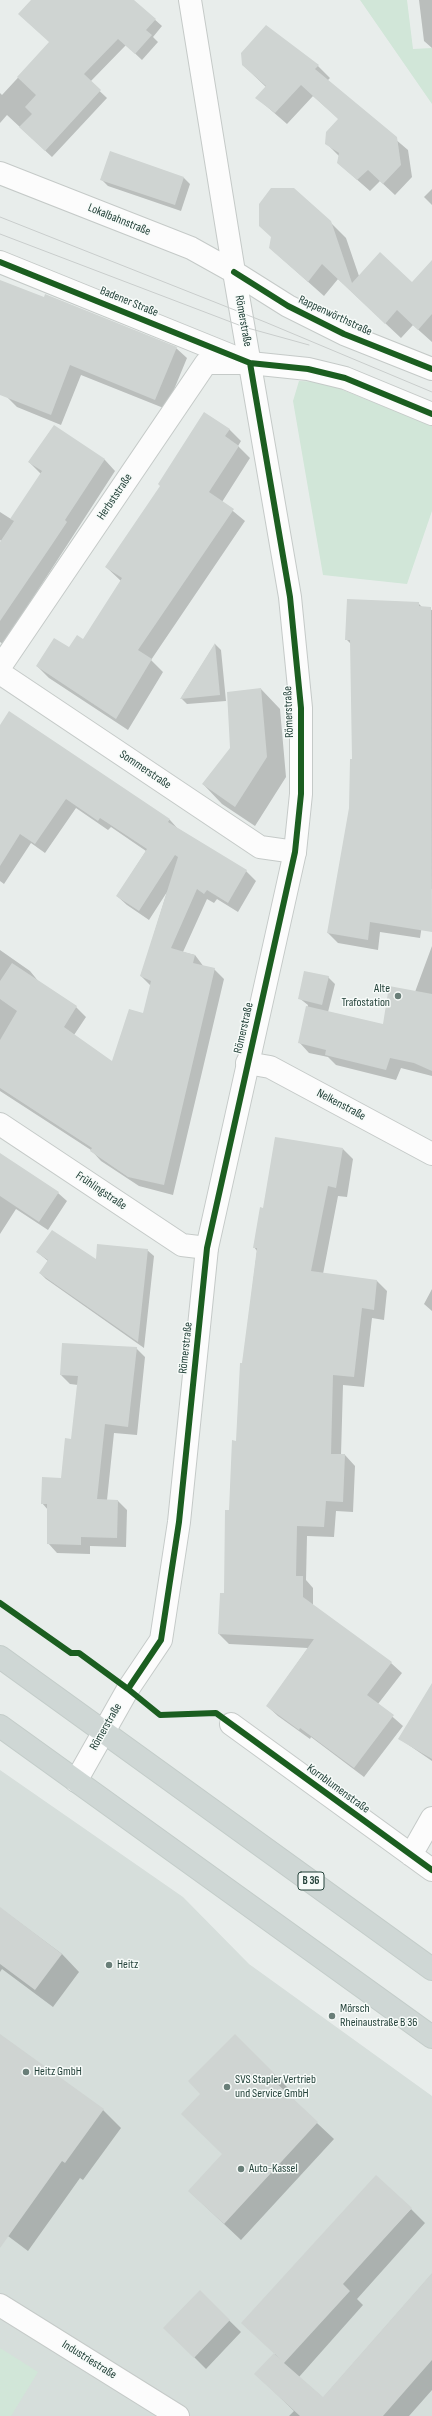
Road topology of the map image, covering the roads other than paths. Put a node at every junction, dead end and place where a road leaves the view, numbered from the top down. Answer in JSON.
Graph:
{"nodes":[{"id":1,"x":190,"y":0,"type":"edge"},
{"id":2,"x":0,"y":172,"type":"edge"},
{"id":3,"x":0,"y":262,"type":"edge"},
{"id":4,"x":234,"y":272,"type":"junction"},
{"id":5,"x":250,"y":363,"type":"junction"},
{"id":6,"x":430,"y":364,"type":"edge"},
{"id":7,"x":432,"y":414,"type":"edge"},
{"id":8,"x":0,"y":666,"type":"edge"},
{"id":9,"x":0,"y":673,"type":"edge"},
{"id":10,"x":295,"y":852,"type":"junction"},
{"id":11,"x":247,"y":1063,"type":"junction"},
{"id":12,"x":0,"y":1124,"type":"edge"},
{"id":13,"x":432,"y":1154,"type":"edge"},
{"id":14,"x":207,"y":1248,"type":"junction"},
{"id":15,"x":0,"y":1656,"type":"edge"},
{"id":16,"x":231,"y":1724,"type":"dead end"},
{"id":17,"x":0,"y":1726,"type":"edge"},
{"id":18,"x":104,"y":1730,"type":"junction"},
{"id":19,"x":76,"y":1781,"type":"junction"},
{"id":20,"x":432,"y":1818,"type":"edge"},
{"id":21,"x":411,"y":1855,"type":"junction"},
{"id":22,"x":432,"y":1870,"type":"edge"},
{"id":23,"x":432,"y":1969,"type":"edge"},
{"id":24,"x":432,"y":2036,"type":"edge"},
{"id":25,"x":0,"y":2305,"type":"edge"},
{"id":26,"x":178,"y":2416,"type":"edge"}],
"edges":[{"from":1,"to":4,"type":"street","name":"Römerstraße"},
{"from":2,"to":4,"type":"street","name":"Lokalbahnstraße"},
{"from":3,"to":5,"type":"street","name":"Badener Straße"},
{"from":4,"to":5,"type":"street","name":"Römerstraße"},
{"from":4,"to":6,"type":"street","name":"Rappenwörthstraße"},
{"from":5,"to":7,"type":"street"},
{"from":5,"to":8,"type":"street","name":"Herbststraße"},
{"from":5,"to":10,"type":"street","name":"Römerstraße"},
{"from":9,"to":10,"type":"street","name":"Sommerstraße"},
{"from":10,"to":11,"type":"street","name":"Römerstraße"},
{"from":11,"to":13,"type":"street","name":"Nelkenstraße"},
{"from":11,"to":14,"type":"street","name":"Römerstraße"},
{"from":12,"to":14,"type":"street","name":"Frühlingstraße"},
{"from":14,"to":18,"type":"street","name":"Römerstraße"},
{"from":15,"to":18,"type":"main road","number":"B 36"},
{"from":16,"to":21,"type":"street","name":"Kornblumenstraße"},
{"from":17,"to":19,"type":"main road"},
{"from":18,"to":19,"type":"street","name":"Römerstraße"},
{"from":18,"to":23,"type":"main road","number":"B 36"},
{"from":19,"to":24,"type":"main road"},
{"from":20,"to":21,"type":"street"},
{"from":21,"to":22,"type":"street","name":"Kornblumenstraße"},
{"from":25,"to":26,"type":"street","name":"Industriestraße"}]}
